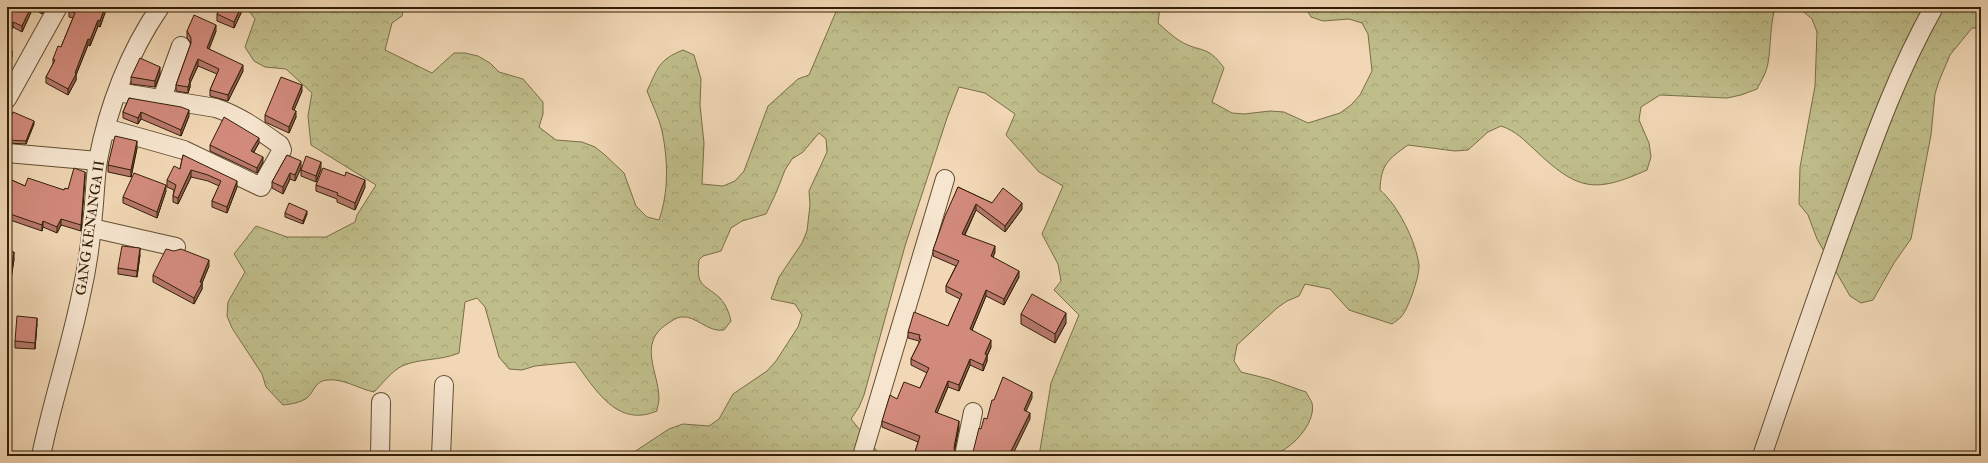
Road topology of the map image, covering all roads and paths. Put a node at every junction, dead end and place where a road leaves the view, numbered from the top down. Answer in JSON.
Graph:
{"nodes":[{"id":1,"x":58,"y":7,"type":"edge"},
{"id":2,"x":160,"y":7,"type":"edge"},
{"id":3,"x":1934,"y":7,"type":"edge"},
{"id":4,"x":181,"y":46,"type":"dead end"},
{"id":5,"x":117,"y":92,"type":"junction"},
{"id":6,"x":162,"y":98,"type":"junction"},
{"id":7,"x":7,"y":99,"type":"edge"},
{"id":8,"x":106,"y":128,"type":"junction"},
{"id":9,"x":7,"y":153,"type":"edge"},
{"id":10,"x":98,"y":161,"type":"junction"},
{"id":11,"x":945,"y":179,"type":"dead end"},
{"id":12,"x":92,"y":228,"type":"junction"},
{"id":13,"x":176,"y":247,"type":"dead end"},
{"id":14,"x":444,"y":385,"type":"dead end"},
{"id":15,"x":381,"y":402,"type":"dead end"},
{"id":16,"x":973,"y":412,"type":"dead end"},
{"id":17,"x":41,"y":456,"type":"edge"},
{"id":18,"x":380,"y":456,"type":"edge"},
{"id":19,"x":441,"y":456,"type":"edge"},
{"id":20,"x":862,"y":456,"type":"edge"},
{"id":21,"x":964,"y":456,"type":"edge"},
{"id":22,"x":1762,"y":456,"type":"edge"}],
"edges":[{"from":1,"to":7,"type":"street"},
{"from":2,"to":5,"type":"street","name":"GANG KENANGA II"},
{"from":3,"to":22,"type":"street"},
{"from":4,"to":6,"type":"street"},
{"from":5,"to":6,"type":"street"},
{"from":5,"to":8,"type":"street","name":"GANG KENANGA II"},
{"from":6,"to":8,"type":"street"},
{"from":8,"to":10,"type":"street","name":"GANG KENANGA II"},
{"from":9,"to":10,"type":"street"},
{"from":10,"to":12,"type":"street","name":"GANG KENANGA II"},
{"from":11,"to":20,"type":"street"},
{"from":12,"to":13,"type":"street"},
{"from":12,"to":17,"type":"street","name":"GANG KENANGA II"},
{"from":14,"to":19,"type":"street"},
{"from":15,"to":18,"type":"street"},
{"from":16,"to":21,"type":"street"}]}
